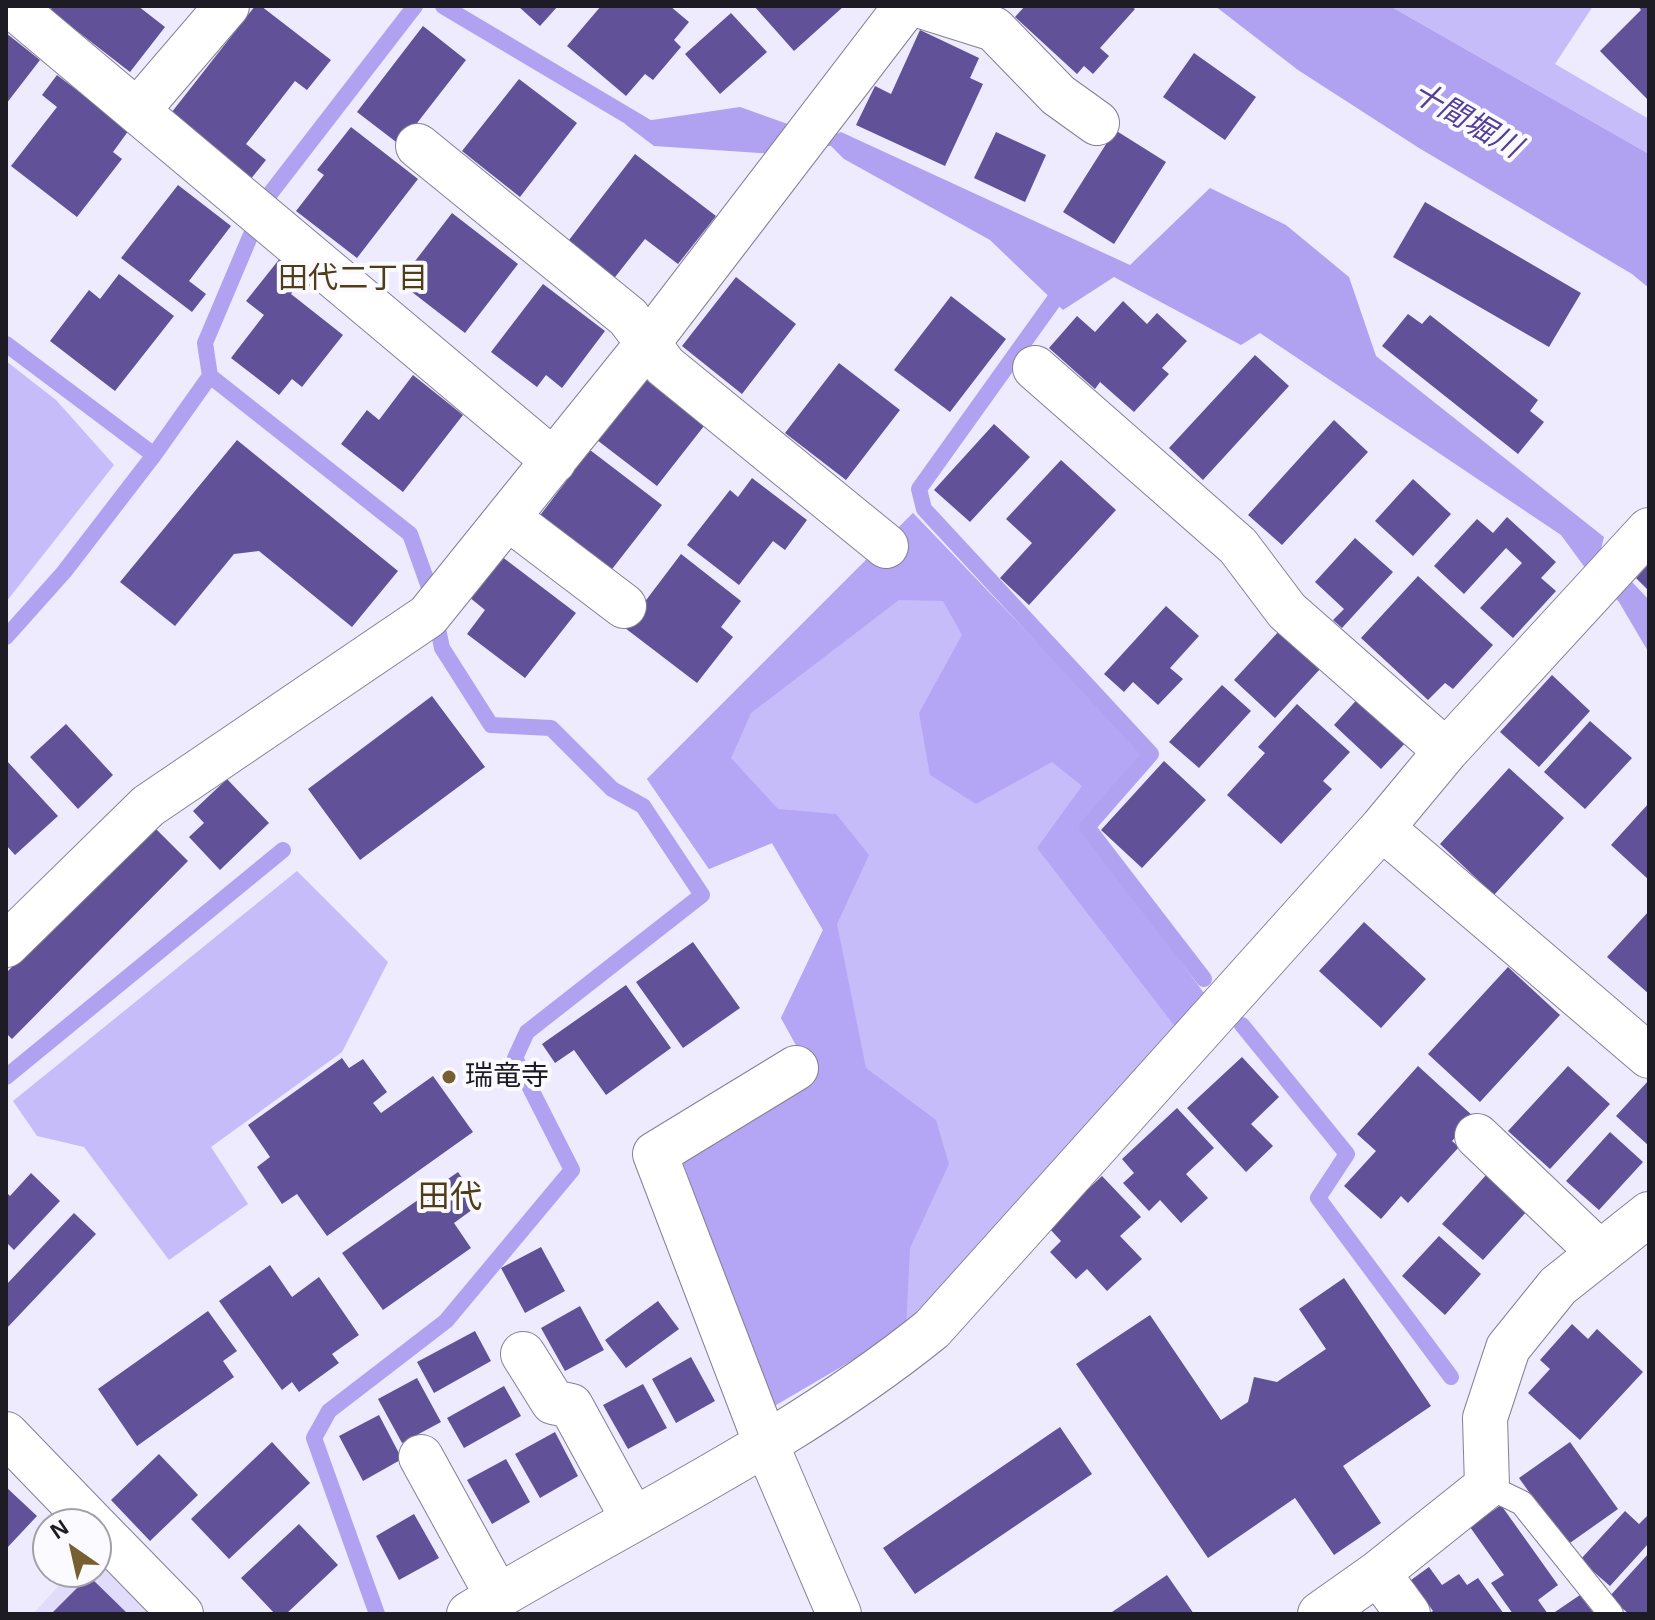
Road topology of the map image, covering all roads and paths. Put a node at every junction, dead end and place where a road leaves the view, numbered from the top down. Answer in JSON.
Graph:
{"nodes":[{"id":1,"x":227,"y":6,"type":"edge"},
{"id":2,"x":906,"y":6,"type":"edge"},
{"id":3,"x":921,"y":6,"type":"edge"},
{"id":4,"x":15,"y":7,"type":"edge"},
{"id":5,"x":137,"y":111,"type":"junction"},
{"id":6,"x":1097,"y":123,"type":"dead end"},
{"id":7,"x":418,"y":146,"type":"dead end"},
{"id":8,"x":648,"y":343,"type":"junction"},
{"id":9,"x":1035,"y":368,"type":"dead end"},
{"id":10,"x":554,"y":461,"type":"junction"},
{"id":11,"x":508,"y":518,"type":"junction"},
{"id":12,"x":1636,"y":544,"type":"edge"},
{"id":13,"x":886,"y":546,"type":"dead end"},
{"id":14,"x":624,"y":606,"type":"dead end"},
{"id":15,"x":1446,"y":751,"type":"junction"},
{"id":16,"x":1382,"y":828,"type":"junction"},
{"id":17,"x":6,"y":945,"type":"edge"},
{"id":18,"x":1649,"y":1056,"type":"edge"},
{"id":19,"x":796,"y":1068,"type":"dead end"},
{"id":20,"x":1477,"y":1136,"type":"dead end"},
{"id":21,"x":1649,"y":1214,"type":"edge"},
{"id":22,"x":1600,"y":1253,"type":"junction"},
{"id":23,"x":523,"y":1354,"type":"dead end"},
{"id":24,"x":6,"y":1434,"type":"edge"},
{"id":25,"x":766,"y":1444,"type":"junction"},
{"id":26,"x":421,"y":1457,"type":"dead end"},
{"id":27,"x":1487,"y":1486,"type":"junction"},
{"id":28,"x":78,"y":1508,"type":"edge"},
{"id":29,"x":633,"y":1519,"type":"junction"},
{"id":30,"x":112,"y":1543,"type":"edge"},
{"id":31,"x":1378,"y":1573,"type":"junction"},
{"id":32,"x":483,"y":1605,"type":"edge"},
{"id":33,"x":181,"y":1614,"type":"edge"},
{"id":34,"x":839,"y":1614,"type":"edge"},
{"id":35,"x":1320,"y":1614,"type":"edge"},
{"id":36,"x":1408,"y":1614,"type":"edge"},
{"id":37,"x":1611,"y":1614,"type":"edge"}],
"edges":[{"from":1,"to":5,"type":"street"},
{"from":2,"to":8,"type":"street"},
{"from":3,"to":6,"type":"street"},
{"from":4,"to":5,"type":"street"},
{"from":5,"to":10,"type":"street"},
{"from":7,"to":8,"type":"street"},
{"from":8,"to":10,"type":"street"},
{"from":8,"to":13,"type":"street"},
{"from":9,"to":15,"type":"street"},
{"from":10,"to":11,"type":"street"},
{"from":11,"to":14,"type":"street"},
{"from":11,"to":17,"type":"street"},
{"from":12,"to":15,"type":"street"},
{"from":15,"to":16,"type":"street"},
{"from":16,"to":18,"type":"street"},
{"from":16,"to":25,"type":"street"},
{"from":19,"to":25,"type":"street"},
{"from":20,"to":22,"type":"street"},
{"from":21,"to":22,"type":"street"},
{"from":22,"to":27,"type":"street"},
{"from":23,"to":29,"type":"street"},
{"from":24,"to":28,"type":"street"},
{"from":25,"to":29,"type":"street"},
{"from":25,"to":34,"type":"street"},
{"from":26,"to":32,"type":"street"},
{"from":27,"to":31,"type":"street"},
{"from":27,"to":37,"type":"lane"},
{"from":29,"to":32,"type":"street"},
{"from":30,"to":33,"type":"street"},
{"from":31,"to":35,"type":"street"},
{"from":31,"to":36,"type":"street"}]}
